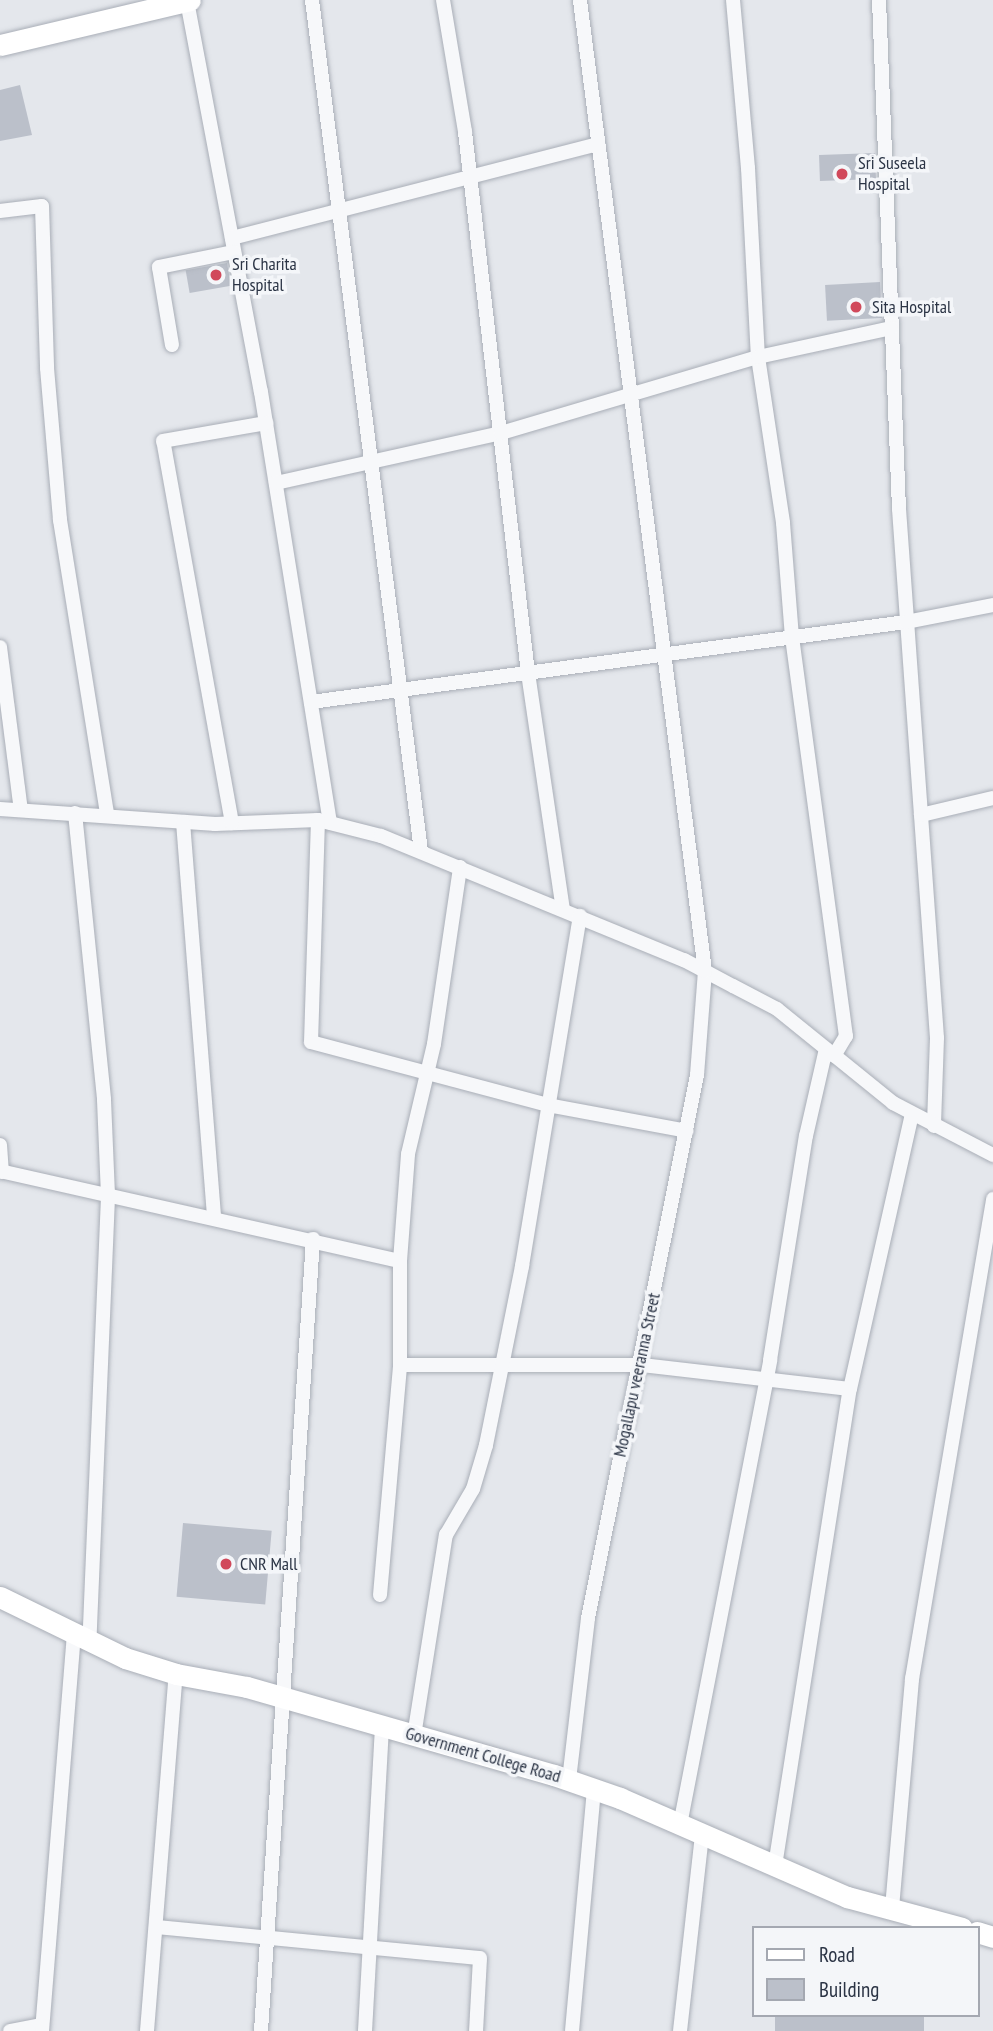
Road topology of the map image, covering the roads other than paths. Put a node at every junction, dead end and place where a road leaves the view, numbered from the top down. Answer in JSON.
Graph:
{"nodes":[{"id":1,"x":312,"y":0,"type":"edge"},
{"id":2,"x":443,"y":0,"type":"edge"},
{"id":3,"x":580,"y":0,"type":"edge"},
{"id":4,"x":733,"y":0,"type":"edge"},
{"id":5,"x":879,"y":0,"type":"edge"},
{"id":6,"x":181,"y":1,"type":"edge"},
{"id":7,"x":0,"y":45,"type":"edge"},
{"id":8,"x":598,"y":144,"type":"junction"},
{"id":9,"x":470,"y":173,"type":"junction"},
{"id":10,"x":340,"y":209,"type":"junction"},
{"id":11,"x":0,"y":211,"type":"edge"},
{"id":12,"x":233,"y":245,"type":"junction"},
{"id":13,"x":891,"y":328,"type":"junction"},
{"id":14,"x":172,"y":345,"type":"dead end"},
{"id":15,"x":758,"y":357,"type":"junction"},
{"id":16,"x":631,"y":394,"type":"junction"},
{"id":17,"x":266,"y":423,"type":"junction"},
{"id":18,"x":502,"y":433,"type":"junction"},
{"id":19,"x":371,"y":462,"type":"junction"},
{"id":20,"x":276,"y":483,"type":"junction"},
{"id":21,"x":993,"y":605,"type":"edge"},
{"id":22,"x":906,"y":622,"type":"junction"},
{"id":23,"x":792,"y":637,"type":"junction"},
{"id":24,"x":0,"y":647,"type":"edge"},
{"id":25,"x":661,"y":655,"type":"junction"},
{"id":26,"x":528,"y":673,"type":"junction"},
{"id":27,"x":400,"y":690,"type":"junction"},
{"id":28,"x":311,"y":702,"type":"junction"},
{"id":29,"x":993,"y":798,"type":"edge"},
{"id":30,"x":0,"y":809,"type":"edge"},
{"id":31,"x":21,"y":810,"type":"junction"},
{"id":32,"x":75,"y":813,"type":"junction"},
{"id":33,"x":107,"y":815,"type":"junction"},
{"id":34,"x":920,"y":815,"type":"junction"},
{"id":35,"x":324,"y":821,"type":"junction"},
{"id":36,"x":183,"y":822,"type":"junction"},
{"id":37,"x":232,"y":823,"type":"junction"},
{"id":38,"x":421,"y":852,"type":"junction"},
{"id":39,"x":460,"y":867,"type":"junction"},
{"id":40,"x":563,"y":909,"type":"junction"},
{"id":41,"x":580,"y":916,"type":"junction"},
{"id":42,"x":705,"y":971,"type":"junction"},
{"id":43,"x":830,"y":1053,"type":"junction"},
{"id":44,"x":427,"y":1072,"type":"junction"},
{"id":45,"x":547,"y":1105,"type":"junction"},
{"id":46,"x":912,"y":1114,"type":"junction"},
{"id":47,"x":934,"y":1126,"type":"junction"},
{"id":48,"x":687,"y":1131,"type":"junction"},
{"id":49,"x":0,"y":1145,"type":"edge"},
{"id":50,"x":993,"y":1155,"type":"edge"},
{"id":51,"x":1,"y":1172,"type":"edge"},
{"id":52,"x":108,"y":1197,"type":"junction"},
{"id":53,"x":993,"y":1199,"type":"edge"},
{"id":54,"x":214,"y":1218,"type":"junction"},
{"id":55,"x":313,"y":1239,"type":"junction"},
{"id":56,"x":400,"y":1261,"type":"junction"},
{"id":57,"x":499,"y":1364,"type":"junction"},
{"id":58,"x":400,"y":1365,"type":"junction"},
{"id":59,"x":642,"y":1365,"type":"junction"},
{"id":60,"x":767,"y":1380,"type":"junction"},
{"id":61,"x":850,"y":1389,"type":"junction"},
{"id":62,"x":380,"y":1595,"type":"dead end"},
{"id":63,"x":0,"y":1597,"type":"edge"},
{"id":64,"x":81,"y":1639,"type":"junction"},
{"id":65,"x":176,"y":1674,"type":"junction"},
{"id":66,"x":282,"y":1698,"type":"junction"},
{"id":67,"x":382,"y":1727,"type":"junction"},
{"id":68,"x":414,"y":1736,"type":"junction"},
{"id":69,"x":569,"y":1780,"type":"junction"},
{"id":70,"x":594,"y":1789,"type":"junction"},
{"id":71,"x":680,"y":1825,"type":"junction"},
{"id":72,"x":702,"y":1835,"type":"junction"},
{"id":73,"x":775,"y":1866,"type":"junction"},
{"id":74,"x":892,"y":1908,"type":"junction"},
{"id":75,"x":955,"y":1926,"type":"edge"},
{"id":76,"x":156,"y":1927,"type":"junction"},
{"id":77,"x":269,"y":1936,"type":"junction"},
{"id":78,"x":372,"y":1949,"type":"junction"},
{"id":79,"x":41,"y":2028,"type":"edge"},
{"id":80,"x":10,"y":2031,"type":"edge"},
{"id":81,"x":147,"y":2031,"type":"edge"},
{"id":82,"x":261,"y":2031,"type":"edge"},
{"id":83,"x":365,"y":2031,"type":"edge"},
{"id":84,"x":475,"y":2031,"type":"edge"},
{"id":85,"x":572,"y":2031,"type":"edge"},
{"id":86,"x":680,"y":2031,"type":"edge"}],
"edges":[{"from":1,"to":10,"type":"street"},
{"from":2,"to":9,"type":"street"},
{"from":3,"to":8,"type":"street","name":"Mogallapu veeranna Street"},
{"from":4,"to":15,"type":"street"},
{"from":5,"to":13,"type":"street"},
{"from":6,"to":7,"type":"main road"},
{"from":6,"to":12,"type":"street"},
{"from":8,"to":9,"type":"street"},
{"from":8,"to":16,"type":"street","name":"Mogallapu veeranna Street"},
{"from":9,"to":10,"type":"street"},
{"from":9,"to":18,"type":"street"},
{"from":10,"to":12,"type":"street"},
{"from":10,"to":19,"type":"street"},
{"from":11,"to":33,"type":"street"},
{"from":12,"to":14,"type":"street"},
{"from":12,"to":17,"type":"street"},
{"from":13,"to":15,"type":"street"},
{"from":13,"to":22,"type":"street"},
{"from":15,"to":16,"type":"street"},
{"from":15,"to":23,"type":"street"},
{"from":16,"to":18,"type":"street"},
{"from":16,"to":25,"type":"street","name":"Mogallapu veeranna Street"},
{"from":17,"to":20,"type":"street"},
{"from":17,"to":37,"type":"street"},
{"from":18,"to":19,"type":"street"},
{"from":18,"to":26,"type":"street"},
{"from":19,"to":20,"type":"street"},
{"from":19,"to":27,"type":"street"},
{"from":20,"to":28,"type":"street"},
{"from":21,"to":22,"type":"street"},
{"from":22,"to":23,"type":"street"},
{"from":22,"to":34,"type":"street"},
{"from":23,"to":25,"type":"street"},
{"from":23,"to":43,"type":"street"},
{"from":24,"to":31,"type":"street"},
{"from":25,"to":26,"type":"street"},
{"from":25,"to":42,"type":"street","name":"Mogallapu veeranna Street"},
{"from":26,"to":27,"type":"street"},
{"from":26,"to":40,"type":"street"},
{"from":27,"to":28,"type":"street"},
{"from":27,"to":38,"type":"street"},
{"from":28,"to":35,"type":"street"},
{"from":29,"to":34,"type":"street"},
{"from":30,"to":31,"type":"street"},
{"from":31,"to":32,"type":"street"},
{"from":32,"to":33,"type":"street"},
{"from":32,"to":52,"type":"street"},
{"from":33,"to":36,"type":"street"},
{"from":34,"to":47,"type":"street"},
{"from":35,"to":37,"type":"street"},
{"from":35,"to":38,"type":"street"},
{"from":35,"to":44,"type":"street"},
{"from":36,"to":37,"type":"street"},
{"from":36,"to":54,"type":"street"},
{"from":38,"to":39,"type":"street"},
{"from":39,"to":40,"type":"street"},
{"from":39,"to":44,"type":"street"},
{"from":40,"to":41,"type":"street"},
{"from":41,"to":42,"type":"street"},
{"from":41,"to":45,"type":"street"},
{"from":42,"to":43,"type":"street"},
{"from":42,"to":48,"type":"street","name":"Mogallapu veeranna Street"},
{"from":43,"to":46,"type":"street"},
{"from":43,"to":60,"type":"street"},
{"from":44,"to":45,"type":"street"},
{"from":44,"to":56,"type":"street"},
{"from":45,"to":48,"type":"street"},
{"from":45,"to":57,"type":"street"},
{"from":46,"to":47,"type":"street"},
{"from":46,"to":61,"type":"street"},
{"from":47,"to":50,"type":"street"},
{"from":48,"to":59,"type":"street","name":"Mogallapu veeranna Street"},
{"from":49,"to":51,"type":"street"},
{"from":51,"to":52,"type":"street"},
{"from":52,"to":54,"type":"street"},
{"from":52,"to":64,"type":"street"},
{"from":53,"to":74,"type":"street"},
{"from":54,"to":55,"type":"street"},
{"from":55,"to":56,"type":"street"},
{"from":55,"to":66,"type":"street"},
{"from":56,"to":58,"type":"street"},
{"from":57,"to":58,"type":"street"},
{"from":57,"to":59,"type":"street"},
{"from":57,"to":68,"type":"street"},
{"from":58,"to":62,"type":"street"},
{"from":59,"to":60,"type":"street"},
{"from":59,"to":69,"type":"street","name":"Mogallapu veeranna Street"},
{"from":60,"to":61,"type":"street"},
{"from":60,"to":71,"type":"street"},
{"from":61,"to":73,"type":"street"},
{"from":63,"to":64,"type":"main road","name":"Government College Road"},
{"from":64,"to":65,"type":"main road","name":"Government College Road"},
{"from":64,"to":79,"type":"street"},
{"from":65,"to":66,"type":"main road","name":"Government College Road"},
{"from":65,"to":76,"type":"street"},
{"from":66,"to":67,"type":"main road","name":"Government College Road"},
{"from":66,"to":77,"type":"street"},
{"from":67,"to":68,"type":"main road","name":"Government College Road"},
{"from":67,"to":78,"type":"street"},
{"from":68,"to":69,"type":"main road","name":"Government College Road"},
{"from":69,"to":70,"type":"main road","name":"Government College Road"},
{"from":70,"to":71,"type":"main road","name":"Government College Road"},
{"from":70,"to":85,"type":"street"},
{"from":71,"to":72,"type":"main road","name":"Government College Road"},
{"from":72,"to":73,"type":"main road","name":"Government College Road"},
{"from":72,"to":86,"type":"street"},
{"from":73,"to":74,"type":"main road","name":"Government College Road"},
{"from":74,"to":75,"type":"main road","name":"Government College Road"},
{"from":76,"to":77,"type":"street"},
{"from":76,"to":81,"type":"street"},
{"from":77,"to":78,"type":"street"},
{"from":77,"to":82,"type":"street"},
{"from":78,"to":83,"type":"street"},
{"from":78,"to":84,"type":"street"},
{"from":79,"to":80,"type":"street"}]}
